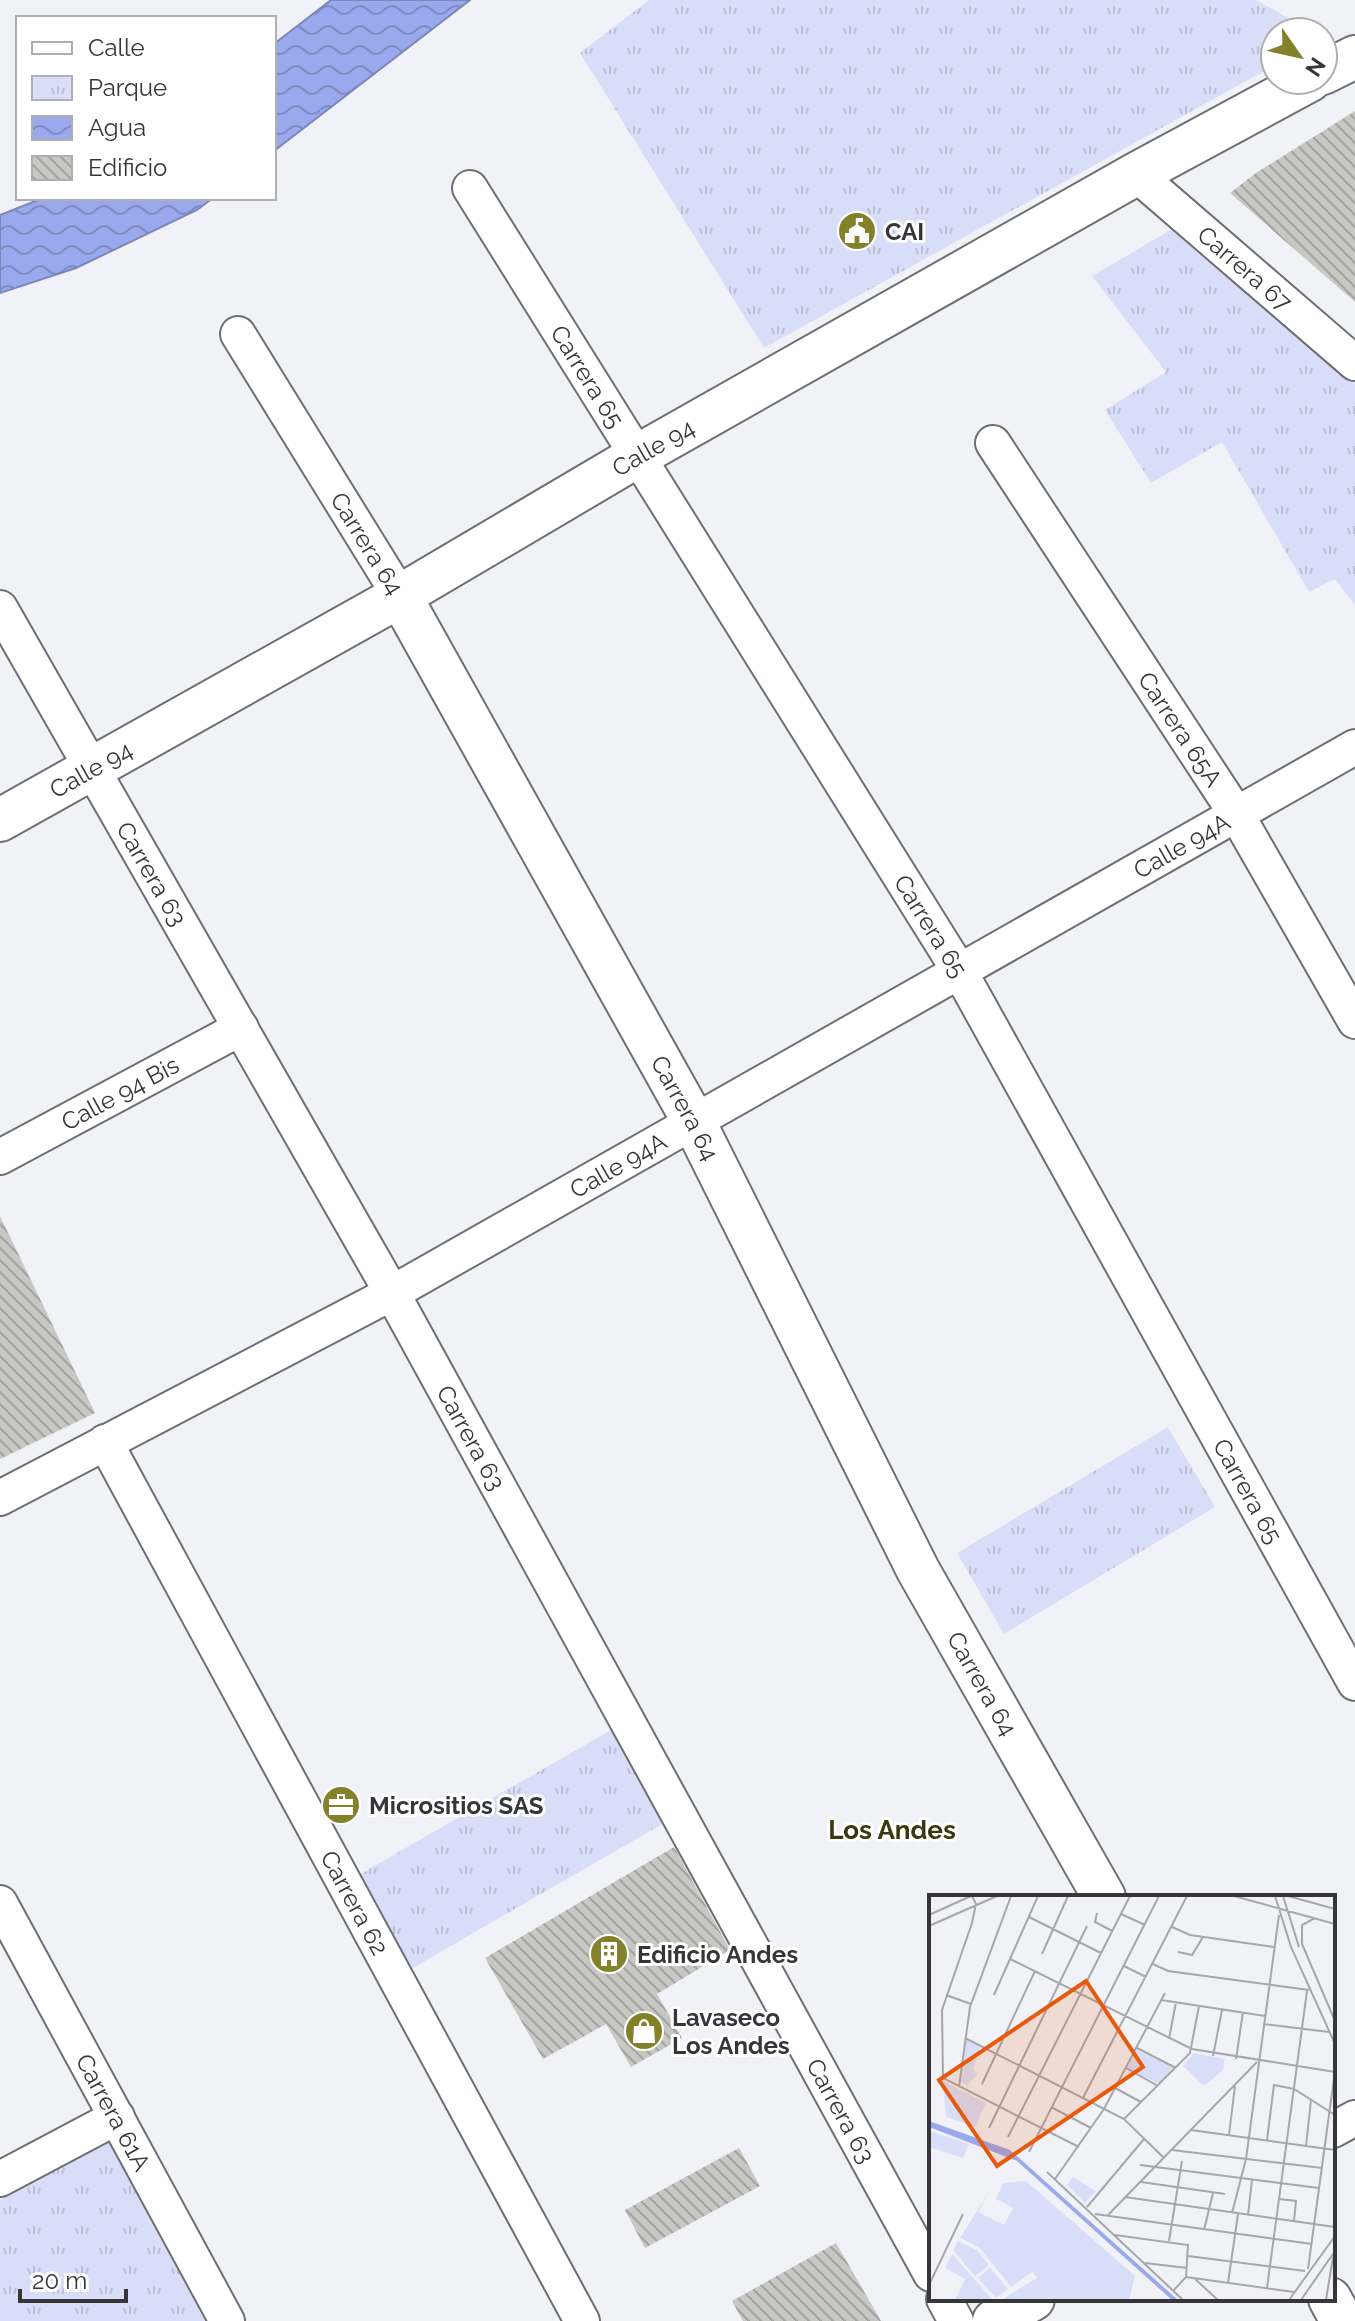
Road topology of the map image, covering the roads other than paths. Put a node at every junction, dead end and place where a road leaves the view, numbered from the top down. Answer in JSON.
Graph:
{"nodes":[{"id":1,"x":1280,"y":96,"type":"edge"},
{"id":2,"x":1136,"y":174,"type":"junction"},
{"id":3,"x":470,"y":188,"type":"dead end"},
{"id":4,"x":238,"y":334,"type":"dead end"},
{"id":5,"x":1355,"y":363,"type":"edge"},
{"id":6,"x":993,"y":443,"type":"dead end"},
{"id":7,"x":639,"y":455,"type":"junction"},
{"id":8,"x":400,"y":596,"type":"junction"},
{"id":9,"x":0,"y":608,"type":"edge"},
{"id":10,"x":1355,"y":747,"type":"edge"},
{"id":11,"x":91,"y":769,"type":"junction"},
{"id":12,"x":1237,"y":815,"type":"junction"},
{"id":13,"x":0,"y":820,"type":"edge"},
{"id":14,"x":960,"y":972,"type":"junction"},
{"id":15,"x":1355,"y":1021,"type":"edge"},
{"id":16,"x":241,"y":1028,"type":"junction"},
{"id":17,"x":694,"y":1122,"type":"junction"},
{"id":18,"x":0,"y":1157,"type":"edge"},
{"id":19,"x":392,"y":1293,"type":"junction"},
{"id":20,"x":105,"y":1442,"type":"junction"},
{"id":21,"x":0,"y":1498,"type":"edge"},
{"id":22,"x":1355,"y":1683,"type":"edge"},
{"id":23,"x":1103,"y":1895,"type":"edge"},
{"id":24,"x":0,"y":1903,"type":"edge"},
{"id":25,"x":117,"y":2117,"type":"junction"},
{"id":26,"x":1355,"y":2118,"type":"edge"},
{"id":27,"x":1335,"y":2129,"type":"edge"},
{"id":28,"x":0,"y":2179,"type":"edge"},
{"id":29,"x":929,"y":2270,"type":"edge"},
{"id":30,"x":945,"y":2301,"type":"edge"},
{"id":31,"x":1029,"y":2301,"type":"edge"},
{"id":32,"x":1331,"y":2301,"type":"edge"},
{"id":33,"x":227,"y":2321,"type":"edge"},
{"id":34,"x":582,"y":2321,"type":"edge"},
{"id":35,"x":956,"y":2321,"type":"edge"},
{"id":36,"x":994,"y":2321,"type":"edge"},
{"id":37,"x":1342,"y":2321,"type":"edge"}],
"edges":[{"from":1,"to":2,"type":"street","name":"Calle 94"},
{"from":2,"to":5,"type":"street","name":"Carrera 67"},
{"from":2,"to":7,"type":"street","name":"Calle 94"},
{"from":3,"to":7,"type":"street","name":"Carrera 65"},
{"from":4,"to":8,"type":"street","name":"Carrera 64"},
{"from":6,"to":12,"type":"street","name":"Carrera 65A"},
{"from":7,"to":8,"type":"street","name":"Calle 94"},
{"from":7,"to":14,"type":"street","name":"Carrera 65"},
{"from":8,"to":11,"type":"street","name":"Calle 94"},
{"from":8,"to":17,"type":"street","name":"Carrera 64"},
{"from":9,"to":11,"type":"street","name":"Carrera 63"},
{"from":10,"to":12,"type":"street","name":"Calle 94A"},
{"from":11,"to":13,"type":"street","name":"Calle 94"},
{"from":11,"to":16,"type":"street","name":"Carrera 63"},
{"from":12,"to":14,"type":"street","name":"Calle 94A"},
{"from":12,"to":15,"type":"street","name":"Carrera 65A"},
{"from":14,"to":17,"type":"street","name":"Calle 94A"},
{"from":14,"to":22,"type":"street","name":"Carrera 65"},
{"from":16,"to":18,"type":"street","name":"Calle 94 Bis"},
{"from":16,"to":19,"type":"street","name":"Carrera 63"},
{"from":17,"to":19,"type":"street","name":"Calle 94A"},
{"from":17,"to":23,"type":"street","name":"Carrera 64"},
{"from":19,"to":20,"type":"street","name":"Calle 94A"},
{"from":19,"to":29,"type":"street","name":"Carrera 63"},
{"from":20,"to":21,"type":"street","name":"Calle 94A"},
{"from":20,"to":34,"type":"street","name":"Carrera 62"},
{"from":24,"to":25,"type":"street","name":"Carrera 61A"},
{"from":25,"to":28,"type":"street"},
{"from":25,"to":33,"type":"street","name":"Carrera 61A"},
{"from":26,"to":27,"type":"street"},
{"from":30,"to":35,"type":"street"},
{"from":31,"to":36,"type":"street"},
{"from":32,"to":37,"type":"street"}]}
